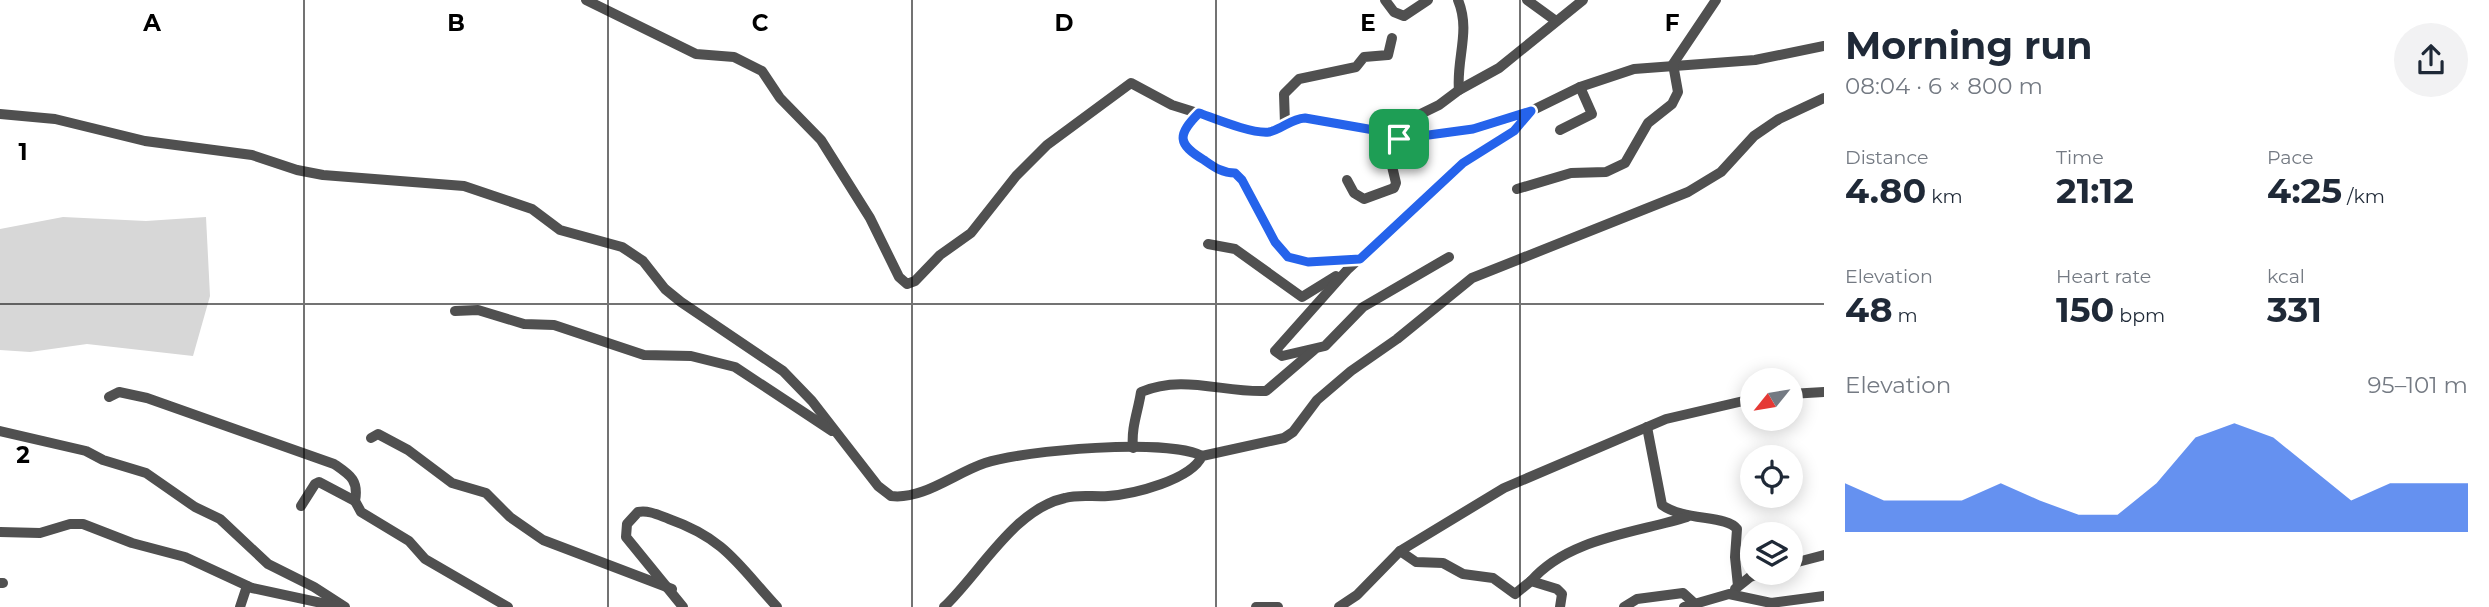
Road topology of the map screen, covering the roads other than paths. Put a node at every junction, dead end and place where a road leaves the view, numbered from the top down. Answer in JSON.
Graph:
{"nodes":[{"id":1,"x":586,"y":0,"type":"edge"},
{"id":2,"x":1385,"y":0,"type":"edge"},
{"id":3,"x":1428,"y":0,"type":"edge"},
{"id":4,"x":1458,"y":0,"type":"edge"},
{"id":5,"x":1527,"y":0,"type":"edge"},
{"id":6,"x":1583,"y":0,"type":"edge"},
{"id":7,"x":1717,"y":0,"type":"edge"},
{"id":8,"x":1556,"y":21,"type":"junction"},
{"id":9,"x":1392,"y":38,"type":"dead end"},
{"id":10,"x":1823,"y":46,"type":"edge"},
{"id":11,"x":1673,"y":64,"type":"junction"},
{"id":12,"x":1580,"y":86,"type":"junction"},
{"id":13,"x":1459,"y":90,"type":"junction"},
{"id":14,"x":1824,"y":98,"type":"edge"},
{"id":15,"x":1531,"y":111,"type":"junction"},
{"id":16,"x":1199,"y":113,"type":"junction"},
{"id":17,"x":0,"y":114,"type":"edge"},
{"id":18,"x":1285,"y":124,"type":"junction"},
{"id":19,"x":1560,"y":130,"type":"dead end"},
{"id":20,"x":1395,"y":136,"type":"junction"},
{"id":21,"x":1347,"y":180,"type":"dead end"},
{"id":22,"x":1517,"y":188,"type":"dead end"},
{"id":23,"x":1208,"y":244,"type":"dead end"},
{"id":24,"x":1449,"y":257,"type":"dead end"},
{"id":25,"x":1360,"y":259,"type":"junction"},
{"id":26,"x":1348,"y":269,"type":"junction"},
{"id":27,"x":455,"y":311,"type":"dead end"},
{"id":28,"x":1314,"y":350,"type":"junction"},
{"id":29,"x":1824,"y":392,"type":"edge"},
{"id":30,"x":1803,"y":393,"type":"edge"},
{"id":31,"x":108,"y":397,"type":"dead end"},
{"id":32,"x":1740,"y":402,"type":"edge"},
{"id":33,"x":1647,"y":427,"type":"junction"},
{"id":34,"x":0,"y":431,"type":"edge"},
{"id":35,"x":835,"y":433,"type":"junction"},
{"id":36,"x":371,"y":438,"type":"dead end"},
{"id":37,"x":1132,"y":448,"type":"junction"},
{"id":38,"x":1202,"y":456,"type":"junction"},
{"id":39,"x":355,"y":501,"type":"junction"},
{"id":40,"x":301,"y":506,"type":"dead end"},
{"id":41,"x":1687,"y":517,"type":"junction"},
{"id":42,"x":0,"y":532,"type":"edge"},
{"id":43,"x":1400,"y":551,"type":"junction"},
{"id":44,"x":1824,"y":555,"type":"edge"},
{"id":45,"x":1803,"y":561,"type":"edge"},
{"id":46,"x":1531,"y":580,"type":"junction"},
{"id":47,"x":247,"y":586,"type":"junction"},
{"id":48,"x":1738,"y":586,"type":"joint"},
{"id":49,"x":672,"y":589,"type":"junction"},
{"id":50,"x":1729,"y":594,"type":"junction"},
{"id":51,"x":1824,"y":596,"type":"edge"},
{"id":52,"x":1693,"y":605,"type":"edge"},
{"id":53,"x":240,"y":607,"type":"edge"},
{"id":54,"x":342,"y":607,"type":"edge"},
{"id":55,"x":508,"y":607,"type":"edge"},
{"id":56,"x":683,"y":607,"type":"edge"},
{"id":57,"x":777,"y":607,"type":"edge"},
{"id":58,"x":944,"y":607,"type":"edge"},
{"id":59,"x":1256,"y":607,"type":"edge"},
{"id":60,"x":1278,"y":607,"type":"edge"},
{"id":61,"x":1339,"y":607,"type":"edge"},
{"id":62,"x":1560,"y":607,"type":"edge"},
{"id":63,"x":1624,"y":607,"type":"edge"}],
"edges":[{"from":1,"to":16,"type":"street"},
{"from":2,"to":3,"type":"street"},
{"from":4,"to":13,"type":"street"},
{"from":5,"to":8,"type":"street"},
{"from":6,"to":8,"type":"street"},
{"from":7,"to":11,"type":"street"},
{"from":8,"to":13,"type":"street"},
{"from":9,"to":18,"type":"street"},
{"from":10,"to":11,"type":"street"},
{"from":11,"to":12,"type":"street"},
{"from":11,"to":22,"type":"street"},
{"from":12,"to":15,"type":"street"},
{"from":12,"to":19,"type":"street"},
{"from":13,"to":20,"type":"street"},
{"from":14,"to":38,"type":"street"},
{"from":15,"to":20,"type":"street"},
{"from":15,"to":25,"type":"street"},
{"from":16,"to":18,"type":"street"},
{"from":16,"to":25,"type":"street"},
{"from":17,"to":35,"type":"street"},
{"from":18,"to":20,"type":"street"},
{"from":20,"to":21,"type":"street"},
{"from":23,"to":26,"type":"street"},
{"from":24,"to":28,"type":"street"},
{"from":25,"to":26,"type":"street"},
{"from":26,"to":28,"type":"street"},
{"from":27,"to":35,"type":"street"},
{"from":28,"to":37,"type":"street"},
{"from":29,"to":30,"type":"street"},
{"from":31,"to":39,"type":"street"},
{"from":32,"to":33,"type":"street"},
{"from":33,"to":41,"type":"street"},
{"from":33,"to":43,"type":"street"},
{"from":34,"to":54,"type":"street"},
{"from":35,"to":37,"type":"street"},
{"from":36,"to":49,"type":"street"},
{"from":37,"to":38,"type":"street"},
{"from":38,"to":58,"type":"street"},
{"from":39,"to":40,"type":"street"},
{"from":39,"to":55,"type":"street"},
{"from":41,"to":46,"type":"street"},
{"from":41,"to":48,"type":"street"},
{"from":42,"to":47,"type":"street"},
{"from":43,"to":46,"type":"street"},
{"from":43,"to":61,"type":"street"},
{"from":44,"to":45,"type":"street"},
{"from":46,"to":62,"type":"street"},
{"from":47,"to":53,"type":"street"},
{"from":47,"to":54,"type":"street"},
{"from":48,"to":50,"type":"street"},
{"from":49,"to":56,"type":"street"},
{"from":49,"to":57,"type":"street"},
{"from":50,"to":51,"type":"street"},
{"from":50,"to":52,"type":"street"},
{"from":52,"to":63,"type":"street"},
{"from":59,"to":60,"type":"street"}]}
